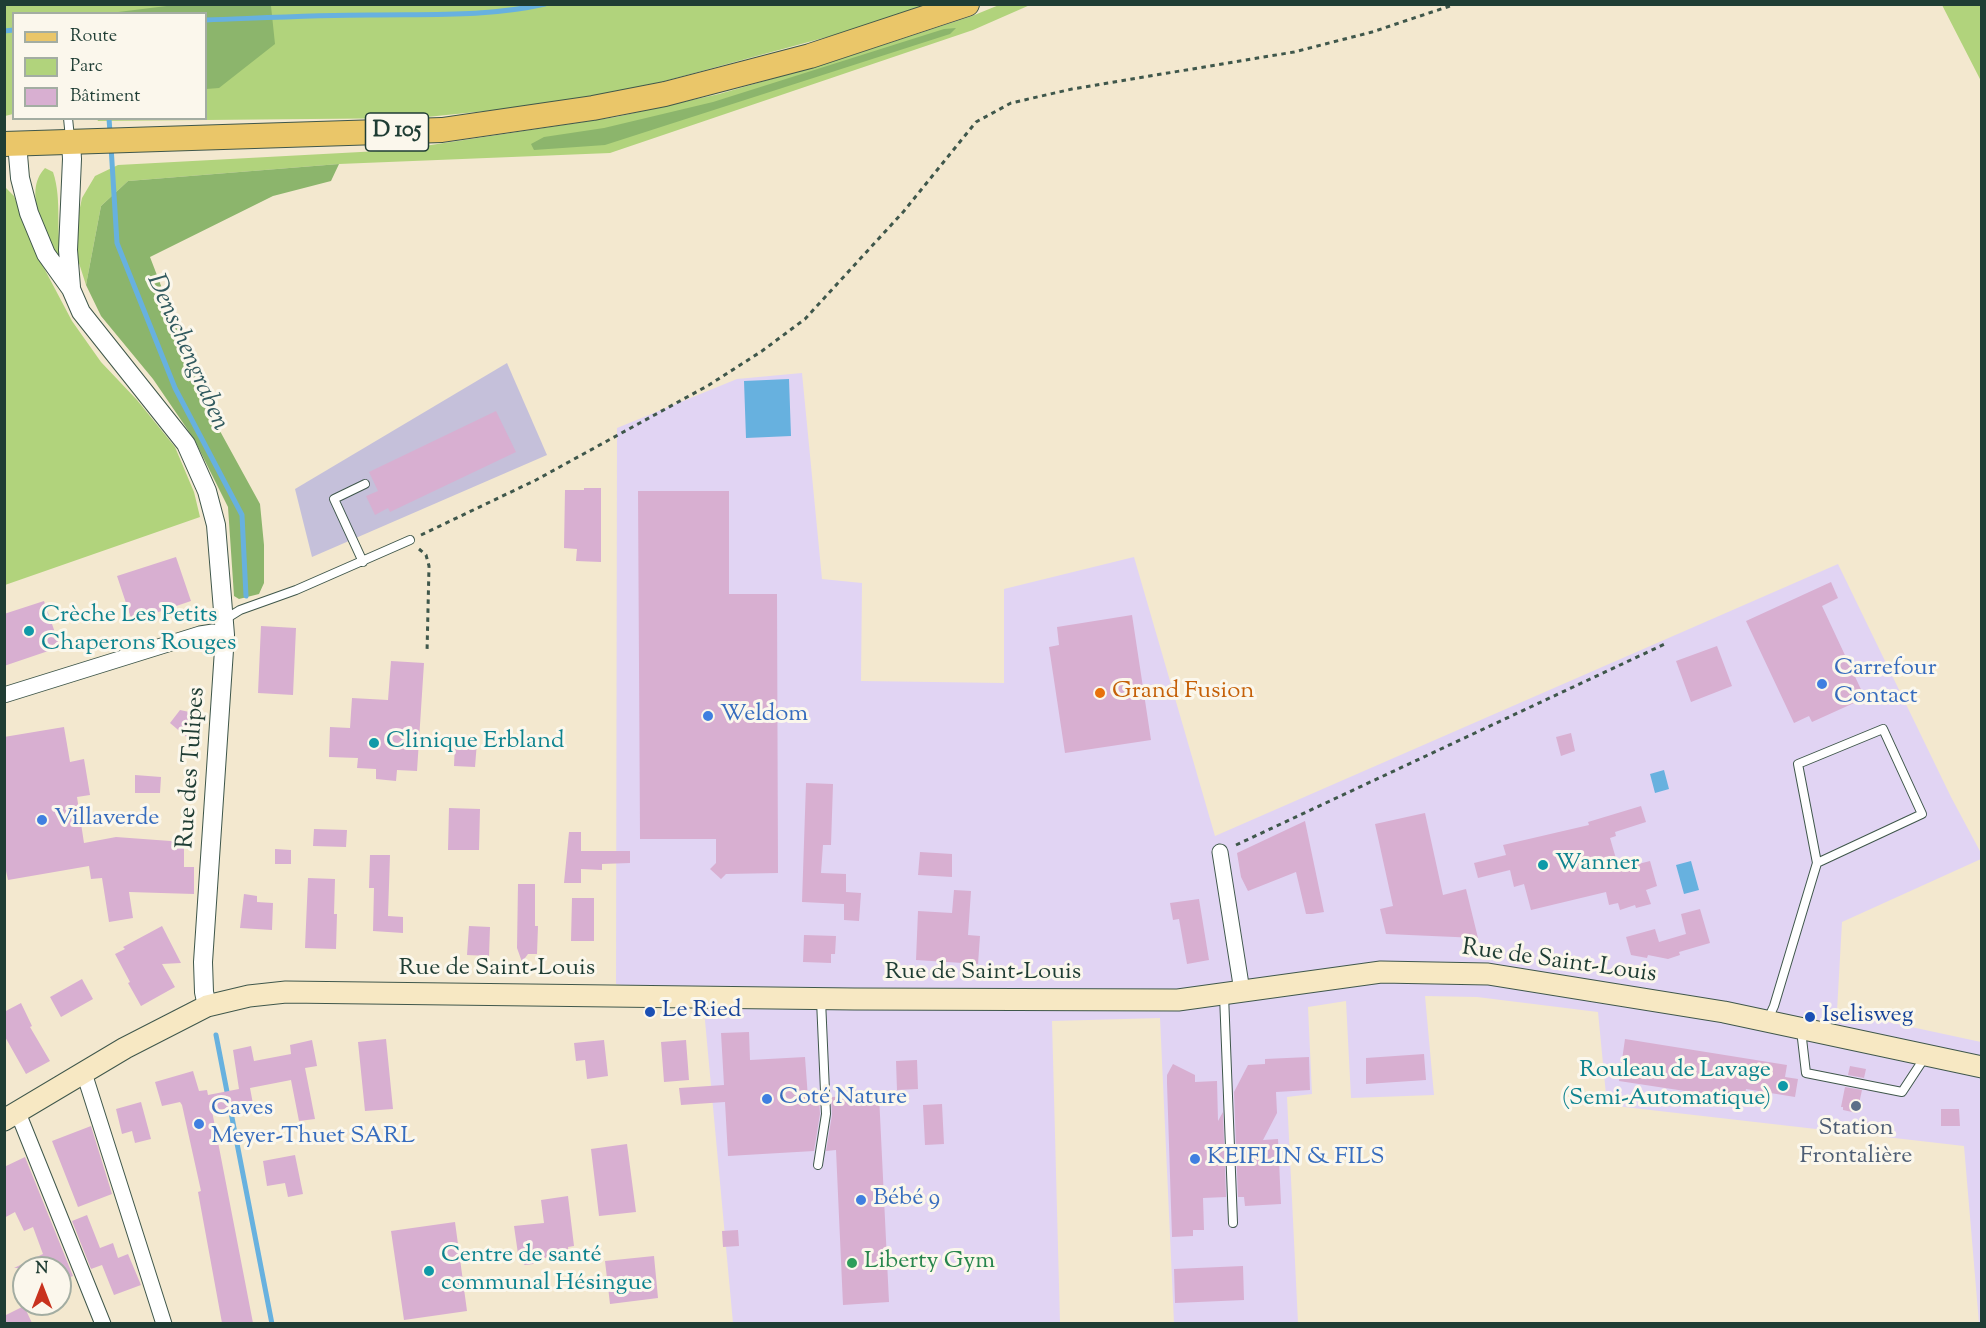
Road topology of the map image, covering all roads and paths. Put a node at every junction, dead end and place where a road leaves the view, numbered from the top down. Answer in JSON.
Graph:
{"nodes":[{"id":1,"x":967,"y":4,"type":"edge"},
{"id":2,"x":1455,"y":4,"type":"edge"},
{"id":3,"x":77,"y":134,"type":"edge"},
{"id":4,"x":11,"y":144,"type":"edge"},
{"id":5,"x":71,"y":289,"type":"junction"},
{"id":6,"x":364,"y":484,"type":"dead end"},
{"id":7,"x":410,"y":540,"type":"junction"},
{"id":8,"x":363,"y":562,"type":"junction"},
{"id":9,"x":224,"y":628,"type":"junction"},
{"id":10,"x":1667,"y":643,"type":"dead end"},
{"id":11,"x":427,"y":653,"type":"dead end"},
{"id":12,"x":4,"y":695,"type":"edge"},
{"id":13,"x":1220,"y":852,"type":"joint"},
{"id":14,"x":1817,"y":863,"type":"junction"},
{"id":15,"x":1233,"y":992,"type":"junction"},
{"id":16,"x":821,"y":999,"type":"junction"},
{"id":17,"x":207,"y":1006,"type":"junction"},
{"id":18,"x":1768,"y":1021,"type":"junction"},
{"id":19,"x":1800,"y":1028,"type":"junction"},
{"id":20,"x":1926,"y":1055,"type":"junction"},
{"id":21,"x":1982,"y":1067,"type":"edge"},
{"id":22,"x":84,"y":1073,"type":"junction"},
{"id":23,"x":11,"y":1116,"type":"edge"},
{"id":24,"x":818,"y":1165,"type":"dead end"},
{"id":25,"x":1233,"y":1223,"type":"dead end"},
{"id":26,"x":103,"y":1323,"type":"edge"},
{"id":27,"x":164,"y":1323,"type":"edge"}],
"edges":[{"from":1,"to":3,"type":"main road","number":"D 105"},
{"from":2,"to":7,"type":"path"},
{"from":3,"to":4,"type":"main road","number":"D 105"},
{"from":3,"to":5,"type":"street","name":"Rue des Tulipes"},
{"from":4,"to":5,"type":"street","name":"Rue des Tulipes"},
{"from":5,"to":9,"type":"street","name":"Rue des Tulipes"},
{"from":6,"to":8,"type":"lane"},
{"from":7,"to":8,"type":"lane"},
{"from":7,"to":11,"type":"path"},
{"from":8,"to":9,"type":"lane"},
{"from":9,"to":12,"type":"street"},
{"from":9,"to":17,"type":"street","name":"Rue des Tulipes"},
{"from":10,"to":13,"type":"path"},
{"from":13,"to":15,"type":"street"},
{"from":14,"to":14,"type":"lane"},
{"from":14,"to":18,"type":"lane"},
{"from":15,"to":16,"type":"main road","name":"Rue de Saint-Louis"},
{"from":15,"to":18,"type":"main road","name":"Rue de Saint-Louis"},
{"from":15,"to":25,"type":"lane"},
{"from":16,"to":17,"type":"main road","name":"Rue de Saint-Louis"},
{"from":16,"to":24,"type":"lane"},
{"from":17,"to":22,"type":"main road","name":"Rue de Saint-Louis"},
{"from":18,"to":19,"type":"main road","name":"Rue de Saint-Louis"},
{"from":19,"to":20,"type":"main road","name":"Rue de Saint-Louis"},
{"from":19,"to":20,"type":"lane"},
{"from":20,"to":21,"type":"main road","name":"Rue de Saint-Louis"},
{"from":22,"to":23,"type":"main road","name":"Rue de Saint-Louis"},
{"from":22,"to":27,"type":"street"},
{"from":23,"to":26,"type":"street"}]}
